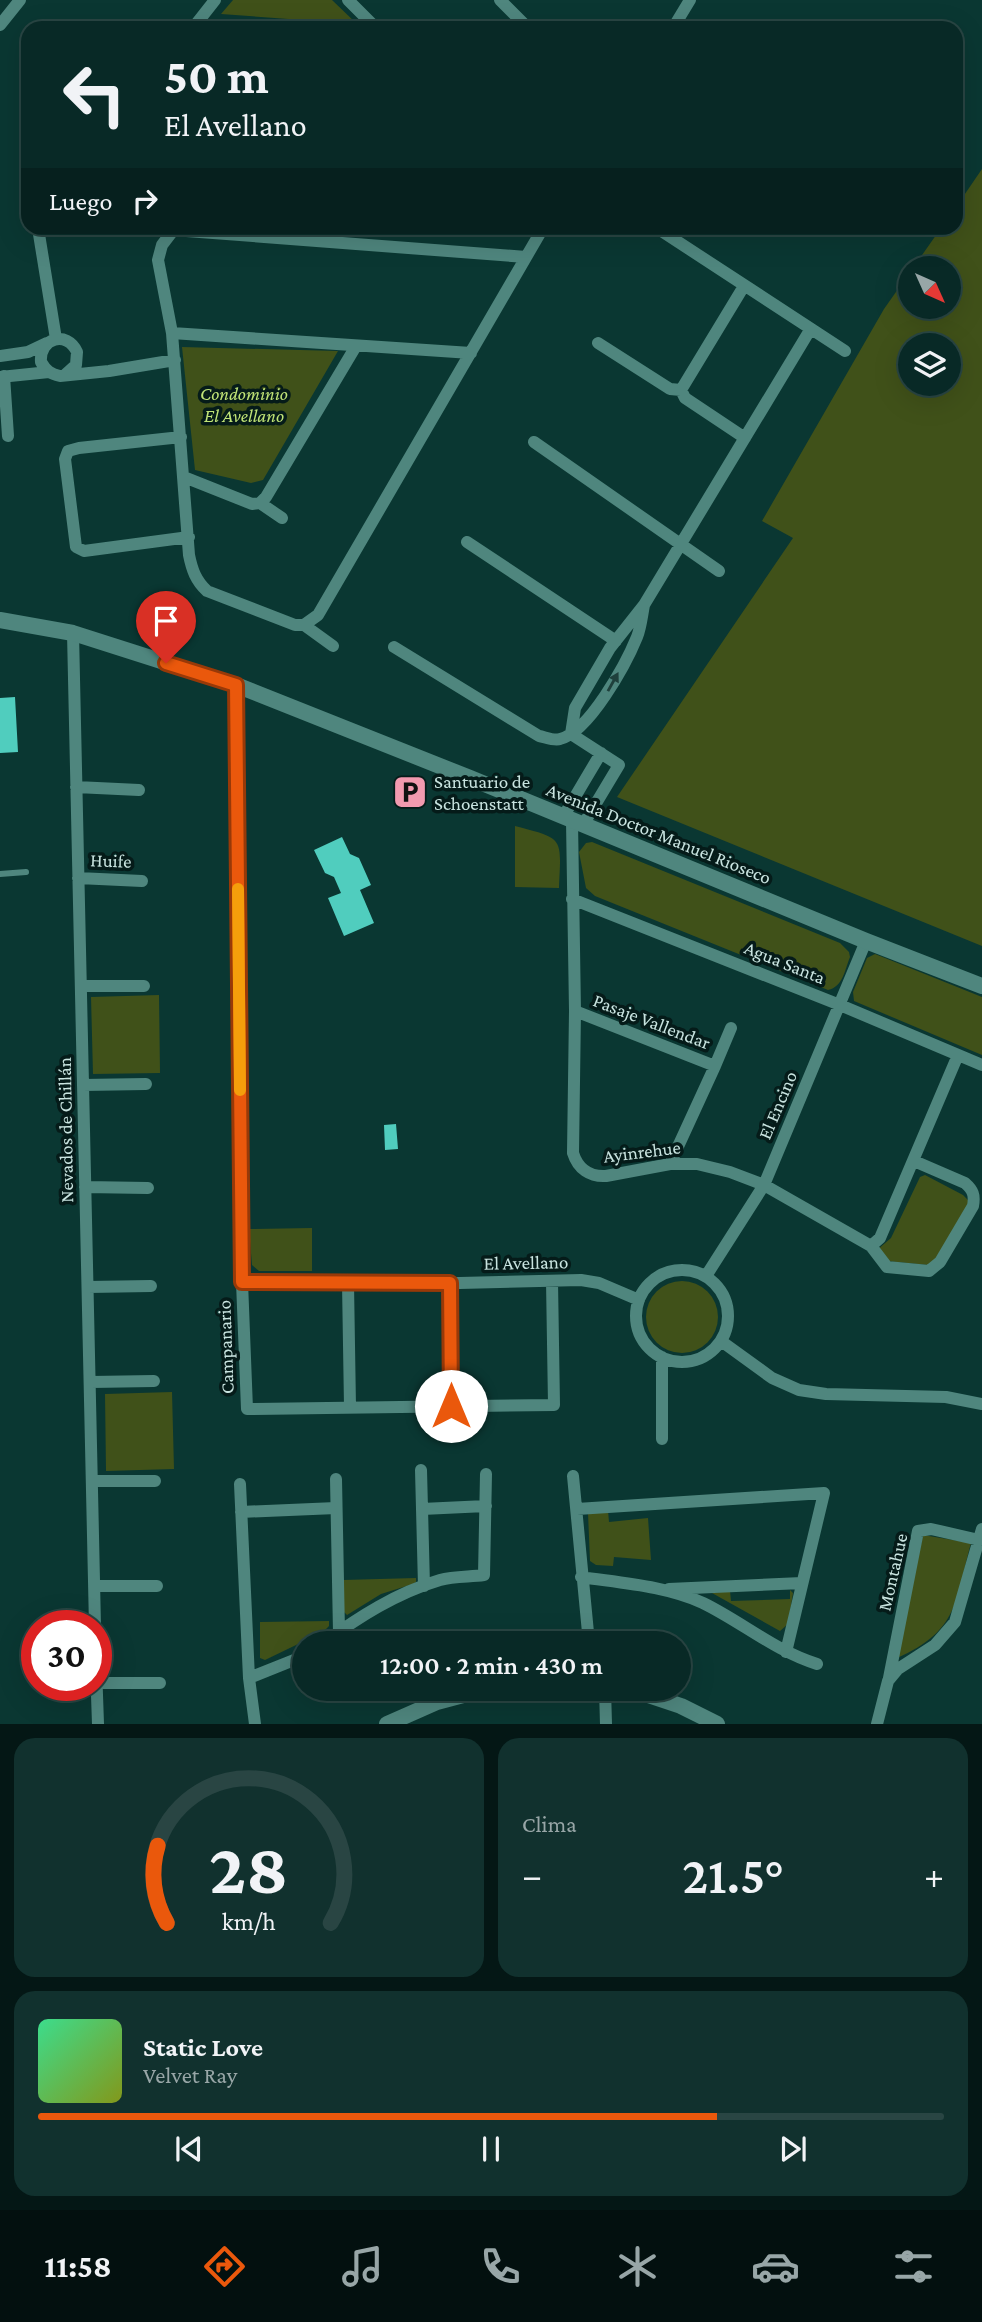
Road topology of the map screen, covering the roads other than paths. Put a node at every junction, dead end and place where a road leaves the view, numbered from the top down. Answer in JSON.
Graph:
{"nodes":[{"id":1,"x":20,"y":0,"type":"edge"},
{"id":2,"x":215,"y":0,"type":"edge"},
{"id":3,"x":348,"y":0,"type":"edge"},
{"id":4,"x":500,"y":0,"type":"edge"},
{"id":5,"x":690,"y":0,"type":"edge"},
{"id":6,"x":198,"y":21,"type":"edge"},
{"id":7,"x":369,"y":21,"type":"edge"},
{"id":8,"x":521,"y":21,"type":"edge"},
{"id":9,"x":677,"y":21,"type":"edge"},
{"id":10,"x":0,"y":25,"type":"edge"},
{"id":11,"x":39,"y":235,"type":"edge"},
{"id":12,"x":170,"y":235,"type":"edge"},
{"id":13,"x":249,"y":235,"type":"edge"},
{"id":14,"x":539,"y":235,"type":"edge"},
{"id":15,"x":668,"y":235,"type":"edge"},
{"id":16,"x":526,"y":257,"type":"junction"},
{"id":17,"x":744,"y":286,"type":"junction"},
{"id":18,"x":810,"y":330,"type":"junction"},
{"id":19,"x":172,"y":333,"type":"junction"},
{"id":20,"x":51,"y":341,"type":"junction"},
{"id":21,"x":598,"y":343,"type":"dead end"},
{"id":22,"x":356,"y":346,"type":"junction"},
{"id":23,"x":845,"y":351,"type":"dead end"},
{"id":24,"x":77,"y":352,"type":"junction"},
{"id":25,"x":471,"y":353,"type":"junction"},
{"id":26,"x":0,"y":356,"type":"edge"},
{"id":27,"x":175,"y":360,"type":"junction"},
{"id":28,"x":109,"y":371,"type":"junction"},
{"id":29,"x":49,"y":373,"type":"junction"},
{"id":30,"x":66,"y":374,"type":"junction"},
{"id":31,"x":2,"y":377,"type":"edge"},
{"id":32,"x":681,"y":390,"type":"junction"},
{"id":33,"x":8,"y":436,"type":"dead end"},
{"id":34,"x":181,"y":437,"type":"junction"},
{"id":35,"x":744,"y":438,"type":"junction"},
{"id":36,"x":534,"y":442,"type":"dead end"},
{"id":37,"x":184,"y":477,"type":"junction"},
{"id":38,"x":260,"y":503,"type":"junction"},
{"id":39,"x":282,"y":518,"type":"dead end"},
{"id":40,"x":189,"y":537,"type":"junction"},
{"id":41,"x":467,"y":542,"type":"dead end"},
{"id":42,"x":680,"y":544,"type":"junction"},
{"id":43,"x":719,"y":571,"type":"dead end"},
{"id":44,"x":643,"y":605,"type":"junction"},
{"id":45,"x":0,"y":620,"type":"edge"},
{"id":46,"x":303,"y":625,"type":"junction"},
{"id":47,"x":73,"y":633,"type":"junction"},
{"id":48,"x":616,"y":641,"type":"junction"},
{"id":49,"x":333,"y":646,"type":"dead end"},
{"id":50,"x":394,"y":647,"type":"dead end"},
{"id":51,"x":236,"y":685,"type":"junction"},
{"id":52,"x":571,"y":734,"type":"junction"},
{"id":53,"x":601,"y":753,"type":"junction"},
{"id":54,"x":76,"y":787,"type":"junction"},
{"id":55,"x":139,"y":790,"type":"dead end"},
{"id":56,"x":573,"y":821,"type":"junction"},
{"id":57,"x":26,"y":872,"type":"dead end"},
{"id":58,"x":0,"y":874,"type":"edge"},
{"id":59,"x":78,"y":878,"type":"junction"},
{"id":60,"x":142,"y":881,"type":"dead end"},
{"id":61,"x":572,"y":899,"type":"junction"},
{"id":62,"x":866,"y":941,"type":"junction"},
{"id":63,"x":81,"y":986,"type":"junction"},
{"id":64,"x":144,"y":986,"type":"dead end"},
{"id":65,"x":982,"y":986,"type":"edge"},
{"id":66,"x":840,"y":1005,"type":"junction"},
{"id":67,"x":575,"y":1012,"type":"junction"},
{"id":68,"x":731,"y":1028,"type":"dead end"},
{"id":69,"x":958,"y":1055,"type":"junction"},
{"id":70,"x":982,"y":1065,"type":"edge"},
{"id":71,"x":715,"y":1066,"type":"junction"},
{"id":72,"x":146,"y":1084,"type":"dead end"},
{"id":73,"x":83,"y":1085,"type":"junction"},
{"id":74,"x":914,"y":1161,"type":"junction"},
{"id":75,"x":670,"y":1164,"type":"junction"},
{"id":76,"x":764,"y":1185,"type":"junction"},
{"id":77,"x":85,"y":1187,"type":"junction"},
{"id":78,"x":148,"y":1188,"type":"dead end"},
{"id":79,"x":871,"y":1246,"type":"junction"},
{"id":80,"x":706,"y":1276,"type":"junction"},
{"id":81,"x":552,"y":1281,"type":"junction"},
{"id":82,"x":242,"y":1282,"type":"junction"},
{"id":83,"x":348,"y":1283,"type":"junction"},
{"id":84,"x":450,"y":1283,"type":"junction"},
{"id":85,"x":151,"y":1286,"type":"dead end"},
{"id":86,"x":88,"y":1287,"type":"junction"},
{"id":87,"x":639,"y":1300,"type":"junction"},
{"id":88,"x":721,"y":1340,"type":"junction"},
{"id":89,"x":662,"y":1357,"type":"junction"},
{"id":90,"x":154,"y":1381,"type":"dead end"},
{"id":91,"x":91,"y":1382,"type":"junction"},
{"id":92,"x":982,"y":1404,"type":"edge"},
{"id":93,"x":451,"y":1406,"type":"junction"},
{"id":94,"x":349,"y":1407,"type":"junction"},
{"id":95,"x":663,"y":1439,"type":"dead end"},
{"id":96,"x":421,"y":1470,"type":"dead end"},
{"id":97,"x":486,"y":1474,"type":"dead end"},
{"id":98,"x":573,"y":1476,"type":"dead end"},
{"id":99,"x":336,"y":1479,"type":"dead end"},
{"id":100,"x":92,"y":1481,"type":"junction"},
{"id":101,"x":155,"y":1481,"type":"dead end"},
{"id":102,"x":240,"y":1484,"type":"dead end"},
{"id":103,"x":486,"y":1506,"type":"junction"},
{"id":104,"x":337,"y":1507,"type":"junction"},
{"id":105,"x":422,"y":1509,"type":"junction"},
{"id":106,"x":577,"y":1509,"type":"junction"},
{"id":107,"x":241,"y":1512,"type":"junction"},
{"id":108,"x":981,"y":1534,"type":"edge"},
{"id":109,"x":582,"y":1577,"type":"junction"},
{"id":110,"x":802,"y":1583,"type":"junction"},
{"id":111,"x":94,"y":1586,"type":"junction"},
{"id":112,"x":158,"y":1586,"type":"dead end"},
{"id":113,"x":424,"y":1586,"type":"junction"},
{"id":114,"x":658,"y":1589,"type":"junction"},
{"id":115,"x":95,"y":1610,"type":"edge"},
{"id":116,"x":339,"y":1631,"type":"edge"},
{"id":117,"x":340,"y":1631,"type":"edge"},
{"id":118,"x":588,"y":1631,"type":"edge"},
{"id":119,"x":786,"y":1652,"type":"junction"},
{"id":120,"x":292,"y":1661,"type":"edge"},
{"id":121,"x":817,"y":1664,"type":"dead end"},
{"id":122,"x":249,"y":1678,"type":"junction"},
{"id":123,"x":888,"y":1681,"type":"junction"},
{"id":124,"x":112,"y":1683,"type":"edge"},
{"id":125,"x":160,"y":1683,"type":"dead end"},
{"id":126,"x":97,"y":1701,"type":"edge"},
{"id":127,"x":441,"y":1701,"type":"edge"},
{"id":128,"x":605,"y":1701,"type":"edge"},
{"id":129,"x":666,"y":1701,"type":"edge"},
{"id":130,"x":97,"y":1724,"type":"edge"},
{"id":131,"x":255,"y":1724,"type":"edge"},
{"id":132,"x":387,"y":1724,"type":"edge"},
{"id":133,"x":606,"y":1724,"type":"edge"},
{"id":134,"x":717,"y":1724,"type":"edge"},
{"id":135,"x":877,"y":1724,"type":"edge"}],
"edges":[{"from":1,"to":10,"type":"street"},
{"from":2,"to":6,"type":"street"},
{"from":3,"to":7,"type":"street"},
{"from":4,"to":8,"type":"street"},
{"from":5,"to":9,"type":"street"},
{"from":11,"to":20,"type":"street"},
{"from":12,"to":19,"type":"street"},
{"from":13,"to":16,"type":"street"},
{"from":14,"to":16,"type":"street"},
{"from":15,"to":17,"type":"street"},
{"from":16,"to":25,"type":"street"},
{"from":17,"to":18,"type":"street"},
{"from":17,"to":32,"type":"street"},
{"from":18,"to":23,"type":"street"},
{"from":18,"to":35,"type":"street"},
{"from":19,"to":22,"type":"street"},
{"from":19,"to":27,"type":"street"},
{"from":20,"to":24,"type":"street"},
{"from":20,"to":26,"type":"street"},
{"from":20,"to":29,"type":"street"},
{"from":21,"to":32,"type":"street"},
{"from":22,"to":25,"type":"street"},
{"from":22,"to":38,"type":"street"},
{"from":24,"to":28,"type":"street"},
{"from":24,"to":30,"type":"street"},
{"from":25,"to":46,"type":"street"},
{"from":27,"to":28,"type":"street"},
{"from":27,"to":34,"type":"street"},
{"from":28,"to":30,"type":"street"},
{"from":29,"to":30,"type":"street"},
{"from":29,"to":31,"type":"street"},
{"from":31,"to":33,"type":"street"},
{"from":32,"to":35,"type":"street"},
{"from":34,"to":37,"type":"street"},
{"from":34,"to":40,"type":"street"},
{"from":35,"to":42,"type":"street"},
{"from":36,"to":42,"type":"street"},
{"from":37,"to":38,"type":"street"},
{"from":37,"to":40,"type":"street"},
{"from":38,"to":39,"type":"street"},
{"from":40,"to":46,"type":"street"},
{"from":41,"to":48,"type":"street"},
{"from":42,"to":43,"type":"street"},
{"from":42,"to":44,"type":"street"},
{"from":44,"to":48,"type":"street"},
{"from":52,"to":44,"type":"street","one_way":true},
{"from":45,"to":47,"type":"street","name":"Avenida Doctor Manuel Rioseco"},
{"from":46,"to":49,"type":"street"},
{"from":47,"to":51,"type":"street","name":"Avenida Doctor Manuel Rioseco"},
{"from":47,"to":54,"type":"street","name":"Nevados de Chillán"},
{"from":48,"to":52,"type":"street"},
{"from":50,"to":52,"type":"street"},
{"from":51,"to":56,"type":"street","name":"Avenida Doctor Manuel Rioseco"},
{"from":51,"to":82,"type":"street","name":"Campanario"},
{"from":52,"to":53,"type":"street"},
{"from":53,"to":56,"type":"street"},
{"from":53,"to":56,"type":"street"},
{"from":54,"to":55,"type":"street"},
{"from":54,"to":59,"type":"street","name":"Nevados de Chillán"},
{"from":56,"to":61,"type":"street","name":"Ayinrehue"},
{"from":56,"to":62,"type":"street","name":"Avenida Doctor Manuel Rioseco"},
{"from":57,"to":58,"type":"lane"},
{"from":59,"to":60,"type":"street","name":"Huife"},
{"from":59,"to":63,"type":"street","name":"Nevados de Chillán"},
{"from":61,"to":66,"type":"street","name":"Agua Santa"},
{"from":61,"to":67,"type":"street","name":"Ayinrehue"},
{"from":62,"to":65,"type":"street","name":"Avenida Doctor Manuel Rioseco"},
{"from":62,"to":66,"type":"street","name":"El Encino"},
{"from":63,"to":64,"type":"street"},
{"from":63,"to":73,"type":"street","name":"Nevados de Chillán"},
{"from":66,"to":69,"type":"street","name":"Agua Santa"},
{"from":66,"to":76,"type":"street","name":"El Encino"},
{"from":67,"to":71,"type":"street","name":"Pasaje Vallendar"},
{"from":67,"to":75,"type":"street","name":"Ayinrehue"},
{"from":68,"to":71,"type":"street","name":"Pasaje Vallendar"},
{"from":69,"to":70,"type":"street","name":"Agua Santa"},
{"from":69,"to":74,"type":"street"},
{"from":71,"to":75,"type":"street","name":"Pasaje Vallendar"},
{"from":72,"to":73,"type":"street"},
{"from":73,"to":77,"type":"street","name":"Nevados de Chillán"},
{"from":74,"to":79,"type":"street"},
{"from":74,"to":79,"type":"street","name":"Ayinrehue"},
{"from":75,"to":76,"type":"street","name":"Ayinrehue"},
{"from":76,"to":79,"type":"street","name":"Ayinrehue"},
{"from":76,"to":80,"type":"street","name":"El Encino"},
{"from":77,"to":78,"type":"street"},
{"from":77,"to":86,"type":"street","name":"Nevados de Chillán"},
{"from":80,"to":87,"type":"street"},
{"from":80,"to":88,"type":"street"},
{"from":81,"to":84,"type":"street","name":"El Avellano"},
{"from":81,"to":87,"type":"street","name":"El Avellano"},
{"from":81,"to":93,"type":"street","name":"Campanario"},
{"from":82,"to":83,"type":"street","name":"El Avellano"},
{"from":82,"to":94,"type":"street","name":"Campanario"},
{"from":83,"to":84,"type":"street","name":"El Avellano"},
{"from":83,"to":94,"type":"street"},
{"from":84,"to":93,"type":"street"},
{"from":85,"to":86,"type":"street"},
{"from":86,"to":91,"type":"street","name":"Nevados de Chillán"},
{"from":87,"to":89,"type":"street"},
{"from":88,"to":89,"type":"street"},
{"from":88,"to":92,"type":"street"},
{"from":89,"to":95,"type":"street"},
{"from":90,"to":91,"type":"street"},
{"from":91,"to":100,"type":"street","name":"Nevados de Chillán"},
{"from":93,"to":94,"type":"street","name":"Campanario"},
{"from":96,"to":105,"type":"street"},
{"from":97,"to":103,"type":"street"},
{"from":98,"to":106,"type":"street"},
{"from":99,"to":104,"type":"street"},
{"from":100,"to":101,"type":"street"},
{"from":100,"to":111,"type":"street","name":"Nevados de Chillán"},
{"from":102,"to":107,"type":"street"},
{"from":103,"to":105,"type":"street"},
{"from":103,"to":113,"type":"street"},
{"from":104,"to":107,"type":"street"},
{"from":104,"to":116,"type":"street"},
{"from":105,"to":113,"type":"street"},
{"from":106,"to":109,"type":"street"},
{"from":106,"to":110,"type":"street"},
{"from":107,"to":122,"type":"street"},
{"from":108,"to":123,"type":"street","name":"Montahue"},
{"from":108,"to":123,"type":"street","name":"Montahue"},
{"from":109,"to":114,"type":"street"},
{"from":109,"to":118,"type":"street"},
{"from":110,"to":114,"type":"street"},
{"from":110,"to":119,"type":"street"},
{"from":111,"to":112,"type":"street"},
{"from":111,"to":115,"type":"street","name":"Nevados de Chillán"},
{"from":113,"to":117,"type":"street"},
{"from":114,"to":119,"type":"street"},
{"from":119,"to":121,"type":"street"},
{"from":120,"to":122,"type":"street"},
{"from":122,"to":131,"type":"street"},
{"from":123,"to":135,"type":"street","name":"Montahue"},
{"from":124,"to":125,"type":"street"},
{"from":126,"to":130,"type":"street"},
{"from":127,"to":132,"type":"street"},
{"from":128,"to":133,"type":"street"},
{"from":129,"to":134,"type":"street"}]}
